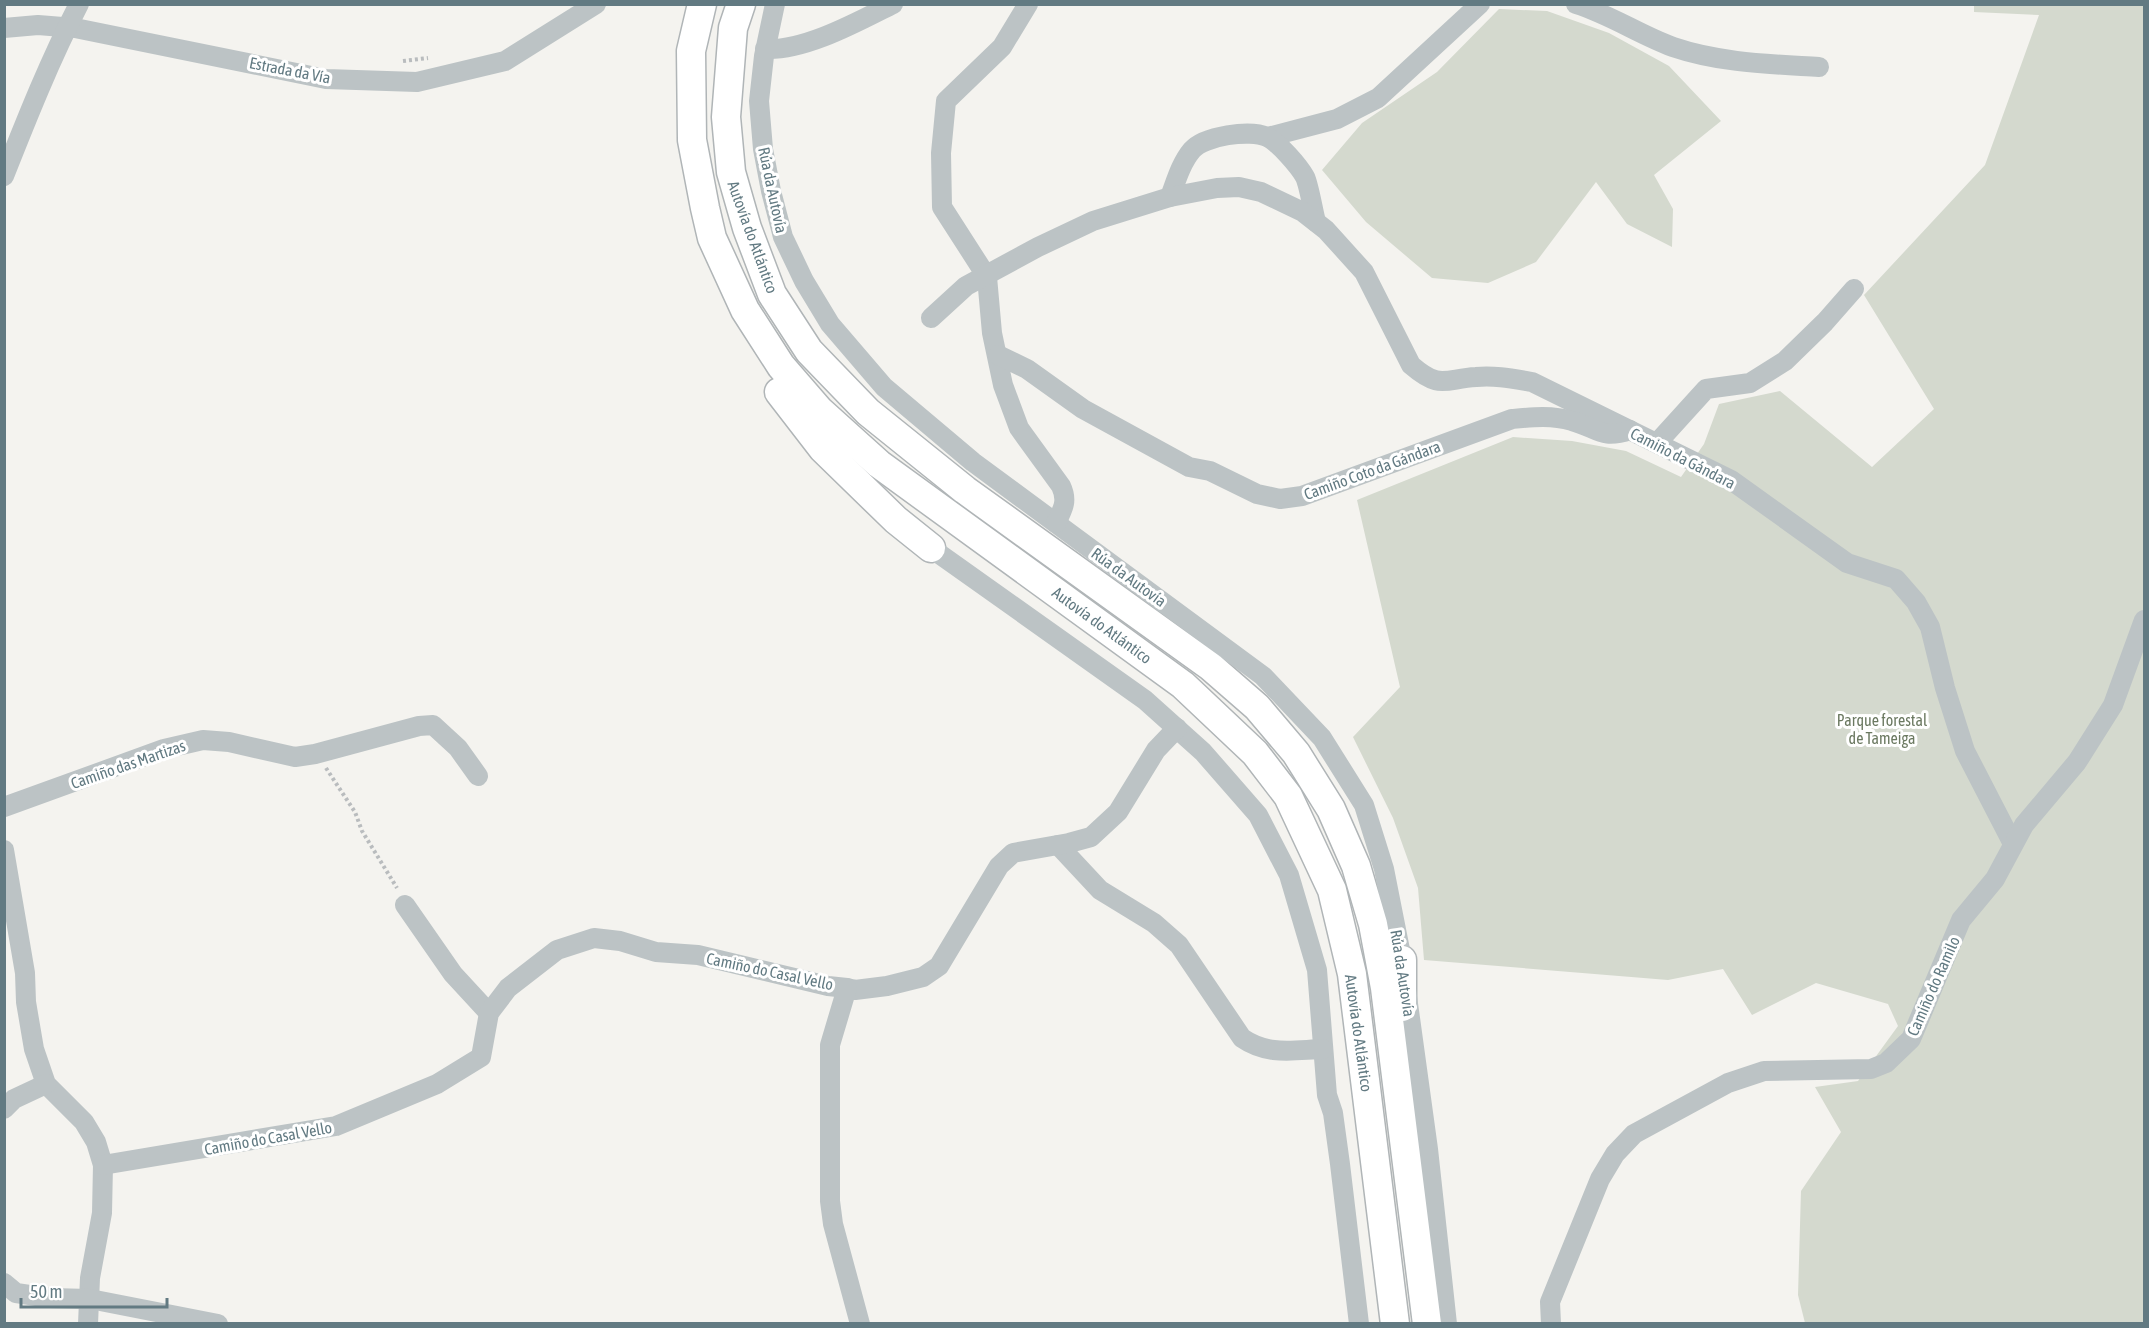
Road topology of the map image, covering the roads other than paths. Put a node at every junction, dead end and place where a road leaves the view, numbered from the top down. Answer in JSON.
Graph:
{"nodes":[{"id":1,"x":79,"y":4,"type":"edge"},
{"id":2,"x":596,"y":4,"type":"edge"},
{"id":3,"x":702,"y":4,"type":"edge"},
{"id":4,"x":741,"y":4,"type":"edge"},
{"id":5,"x":775,"y":4,"type":"edge"},
{"id":6,"x":893,"y":4,"type":"edge"},
{"id":7,"x":1028,"y":4,"type":"edge"},
{"id":8,"x":1480,"y":4,"type":"edge"},
{"id":9,"x":1576,"y":4,"type":"edge"},
{"id":10,"x":66,"y":27,"type":"junction"},
{"id":11,"x":4,"y":28,"type":"edge"},
{"id":12,"x":765,"y":49,"type":"junction"},
{"id":13,"x":1818,"y":67,"type":"dead end"},
{"id":14,"x":1268,"y":137,"type":"junction"},
{"id":15,"x":4,"y":176,"type":"edge"},
{"id":16,"x":1170,"y":196,"type":"junction"},
{"id":17,"x":1316,"y":222,"type":"junction"},
{"id":18,"x":712,"y":238,"type":"junction"},
{"id":19,"x":987,"y":277,"type":"junction"},
{"id":20,"x":1854,"y":288,"type":"dead end"},
{"id":21,"x":932,"y":318,"type":"dead end"},
{"id":22,"x":998,"y":355,"type":"junction"},
{"id":23,"x":1630,"y":430,"type":"junction"},
{"id":24,"x":1657,"y":443,"type":"junction"},
{"id":25,"x":1056,"y":523,"type":"junction"},
{"id":26,"x":931,"y":548,"type":"joint"},
{"id":27,"x":2145,"y":620,"type":"edge"},
{"id":28,"x":1177,"y":728,"type":"junction"},
{"id":29,"x":478,"y":776,"type":"dead end"},
{"id":30,"x":4,"y":807,"type":"edge"},
{"id":31,"x":2013,"y":844,"type":"junction"},
{"id":32,"x":1058,"y":845,"type":"junction"},
{"id":33,"x":4,"y":850,"type":"edge"},
{"id":34,"x":405,"y":905,"type":"road end"},
{"id":35,"x":1402,"y":960,"type":"junction"},
{"id":36,"x":847,"y":988,"type":"junction"},
{"id":37,"x":489,"y":1013,"type":"junction"},
{"id":38,"x":1323,"y":1049,"type":"junction"},
{"id":39,"x":46,"y":1084,"type":"junction"},
{"id":40,"x":4,"y":1109,"type":"edge"},
{"id":41,"x":1402,"y":1120,"type":"junction"},
{"id":42,"x":103,"y":1165,"type":"junction"},
{"id":43,"x":4,"y":1283,"type":"edge"},
{"id":44,"x":90,"y":1299,"type":"junction"},
{"id":45,"x":1440,"y":1318,"type":"edge"},
{"id":46,"x":88,"y":1323,"type":"edge"},
{"id":47,"x":218,"y":1323,"type":"edge"},
{"id":48,"x":860,"y":1323,"type":"edge"},
{"id":49,"x":1359,"y":1323,"type":"edge"},
{"id":50,"x":1395,"y":1323,"type":"edge"},
{"id":51,"x":1551,"y":1323,"type":"edge"}],
"edges":[{"from":1,"to":10,"type":"street"},
{"from":2,"to":10,"type":"street","name":"Estrada da Vía"},
{"from":3,"to":18,"type":"highway","name":"Autovía do Atlántico"},
{"from":4,"to":41,"type":"highway","name":"Autovía do Atlántico"},
{"from":5,"to":12,"type":"street","name":"Rúa da Autovía"},
{"from":6,"to":12,"type":"street"},
{"from":7,"to":19,"type":"street"},
{"from":8,"to":14,"type":"street"},
{"from":9,"to":13,"type":"street"},
{"from":10,"to":11,"type":"street","name":"Estrada da Vía"},
{"from":10,"to":15,"type":"street"},
{"from":12,"to":25,"type":"street","name":"Rúa da Autovía"},
{"from":14,"to":16,"type":"street"},
{"from":14,"to":17,"type":"street"},
{"from":16,"to":17,"type":"street","name":"Camiño da Gándara"},
{"from":16,"to":19,"type":"street","name":"Camiño da Gándara"},
{"from":17,"to":23,"type":"street","name":"Camiño da Gándara"},
{"from":18,"to":26,"type":"highway"},
{"from":18,"to":50,"type":"highway","name":"Autovía do Atlántico"},
{"from":19,"to":21,"type":"street","name":"Camiño da Gándara"},
{"from":19,"to":22,"type":"street"},
{"from":20,"to":24,"type":"street"},
{"from":22,"to":23,"type":"street","name":"Camiño Coto da Gándara"},
{"from":22,"to":25,"type":"street"},
{"from":23,"to":24,"type":"street","name":"Camiño da Gándara"},
{"from":24,"to":31,"type":"street","name":"Camiño da Gándara"},
{"from":25,"to":35,"type":"street","name":"Rúa da Autovía"},
{"from":26,"to":28,"type":"street"},
{"from":27,"to":31,"type":"street","name":"Camiño do Ramilo"},
{"from":28,"to":32,"type":"street"},
{"from":28,"to":38,"type":"street"},
{"from":29,"to":30,"type":"street","name":"Camiño das Martizas"},
{"from":31,"to":51,"type":"street","name":"Camiño do Ramilo"},
{"from":32,"to":36,"type":"street"},
{"from":32,"to":38,"type":"street"},
{"from":33,"to":39,"type":"street"},
{"from":34,"to":37,"type":"street"},
{"from":35,"to":41,"type":"highway"},
{"from":35,"to":45,"type":"street","name":"Rúa da Autovía"},
{"from":36,"to":37,"type":"street","name":"Camiño do Casal Vello"},
{"from":36,"to":48,"type":"street","name":"Camiño do Casal Vello"},
{"from":37,"to":42,"type":"street","name":"Camiño do Casal Vello"},
{"from":38,"to":49,"type":"street"},
{"from":39,"to":40,"type":"street"},
{"from":39,"to":42,"type":"street"},
{"from":41,"to":45,"type":"highway","name":"Autovía do Atlántico"},
{"from":42,"to":44,"type":"street"},
{"from":43,"to":44,"type":"street"},
{"from":44,"to":46,"type":"street"},
{"from":44,"to":47,"type":"street"}]}
